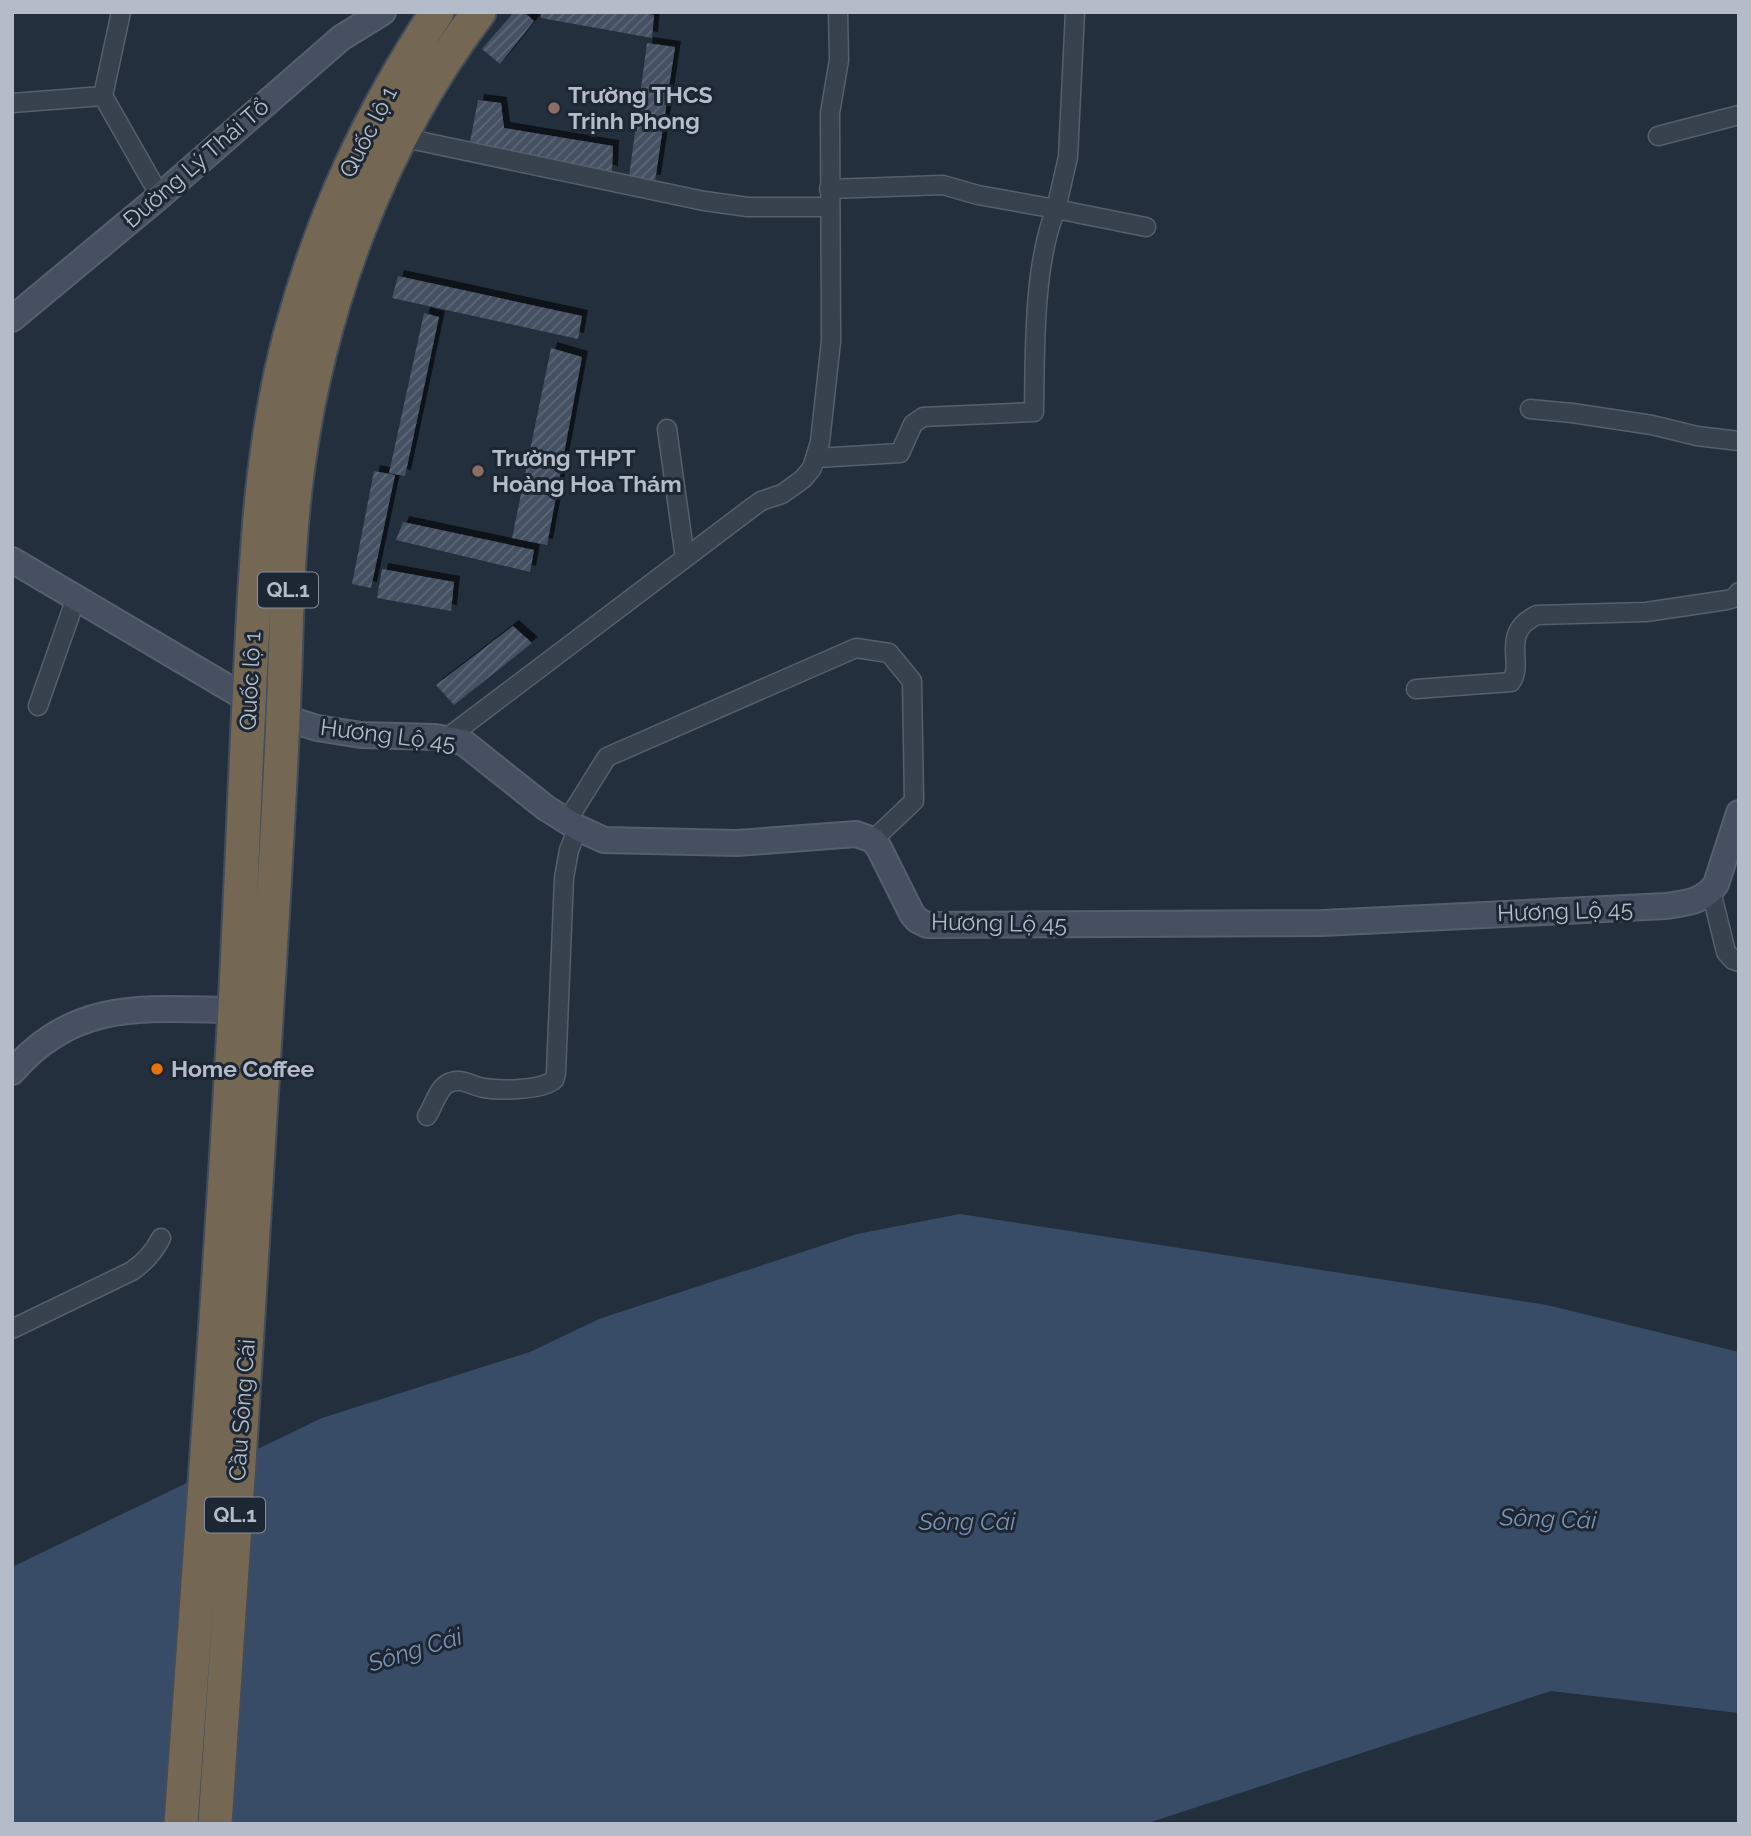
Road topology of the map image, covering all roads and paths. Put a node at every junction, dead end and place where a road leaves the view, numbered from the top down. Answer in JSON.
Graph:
{"nodes":[{"id":1,"x":121,"y":12,"type":"edge"},
{"id":2,"x":383,"y":12,"type":"edge"},
{"id":3,"x":437,"y":12,"type":"edge"},
{"id":4,"x":479,"y":12,"type":"edge"},
{"id":5,"x":838,"y":12,"type":"edge"},
{"id":6,"x":1075,"y":12,"type":"edge"},
{"id":7,"x":103,"y":96,"type":"junction"},
{"id":8,"x":12,"y":103,"type":"edge"},
{"id":9,"x":1739,"y":115,"type":"edge"},
{"id":10,"x":1658,"y":136,"type":"dead end"},
{"id":11,"x":400,"y":137,"type":"junction"},
{"id":12,"x":160,"y":196,"type":"junction"},
{"id":13,"x":829,"y":198,"type":"junction"},
{"id":14,"x":1056,"y":209,"type":"junction"},
{"id":15,"x":1146,"y":227,"type":"dead end"},
{"id":16,"x":12,"y":319,"type":"edge"},
{"id":17,"x":1530,"y":409,"type":"dead end"},
{"id":18,"x":667,"y":429,"type":"dead end"},
{"id":19,"x":1739,"y":441,"type":"edge"},
{"id":20,"x":817,"y":458,"type":"junction"},
{"id":21,"x":685,"y":558,"type":"junction"},
{"id":22,"x":12,"y":559,"type":"edge"},
{"id":23,"x":1739,"y":592,"type":"edge"},
{"id":24,"x":76,"y":598,"type":"junction"},
{"id":25,"x":1416,"y":689,"type":"dead end"},
{"id":26,"x":249,"y":700,"type":"junction"},
{"id":27,"x":38,"y":706,"type":"dead end"},
{"id":28,"x":283,"y":717,"type":"junction"},
{"id":29,"x":447,"y":738,"type":"junction"},
{"id":30,"x":1739,"y":813,"type":"edge"},
{"id":31,"x":572,"y":825,"type":"junction"},
{"id":32,"x":873,"y":839,"type":"junction"},
{"id":33,"x":1711,"y":891,"type":"junction"},
{"id":34,"x":1739,"y":962,"type":"edge"},
{"id":35,"x":235,"y":1010,"type":"junction"},
{"id":36,"x":12,"y":1072,"type":"edge"},
{"id":37,"x":428,"y":1116,"type":"dead end"},
{"id":38,"x":256,"y":1206,"type":"joint"},
{"id":39,"x":223,"y":1218,"type":"joint"},
{"id":40,"x":161,"y":1238,"type":"dead end"},
{"id":41,"x":12,"y":1329,"type":"edge"},
{"id":42,"x":181,"y":1824,"type":"edge"},
{"id":43,"x":215,"y":1824,"type":"edge"}],
"edges":[{"from":1,"to":7,"type":"street"},
{"from":2,"to":12,"type":"street","name":"Đường Lý Thái Tổ"},
{"from":3,"to":26,"type":"highway","name":"Quốc lộ 1","number":"QL.1"},
{"from":4,"to":11,"type":"highway","name":"Quốc lộ 1","number":"QL.1"},
{"from":5,"to":13,"type":"street"},
{"from":6,"to":14,"type":"street"},
{"from":7,"to":8,"type":"street"},
{"from":7,"to":12,"type":"street"},
{"from":9,"to":10,"type":"street"},
{"from":11,"to":13,"type":"street"},
{"from":11,"to":28,"type":"highway","name":"Quốc lộ 1","number":"QL.1"},
{"from":12,"to":16,"type":"street","name":"Đường Lý Thái Tổ"},
{"from":13,"to":14,"type":"street"},
{"from":13,"to":20,"type":"street"},
{"from":14,"to":15,"type":"street"},
{"from":14,"to":20,"type":"street"},
{"from":17,"to":19,"type":"street"},
{"from":18,"to":21,"type":"street"},
{"from":20,"to":21,"type":"street"},
{"from":21,"to":29,"type":"street"},
{"from":22,"to":24,"type":"street","name":"Hương Lộ 45"},
{"from":23,"to":25,"type":"street"},
{"from":24,"to":26,"type":"street","name":"Hương Lộ 45"},
{"from":24,"to":27,"type":"street"},
{"from":26,"to":28,"type":"street","name":"Hương Lộ 45"},
{"from":26,"to":35,"type":"highway","name":"Quốc lộ 1","number":"QL.1"},
{"from":28,"to":29,"type":"street","name":"Hương Lộ 45"},
{"from":28,"to":38,"type":"highway","name":"Quốc lộ 1","number":"QL.1"},
{"from":29,"to":31,"type":"street","name":"Hương Lộ 45"},
{"from":30,"to":33,"type":"street"},
{"from":31,"to":32,"type":"street","name":"Hương Lộ 45"},
{"from":31,"to":32,"type":"street"},
{"from":31,"to":37,"type":"street"},
{"from":32,"to":33,"type":"street","name":"Hương Lộ 45"},
{"from":33,"to":34,"type":"street"},
{"from":35,"to":36,"type":"street"},
{"from":35,"to":39,"type":"highway","name":"Quốc lộ 1","number":"QL.1"},
{"from":38,"to":43,"type":"highway","name":"Cầu Sông Cái","number":"QL.1"},
{"from":39,"to":42,"type":"highway","name":"Cầu Sông Cái","number":"QL.1"},
{"from":40,"to":41,"type":"street"}]}
